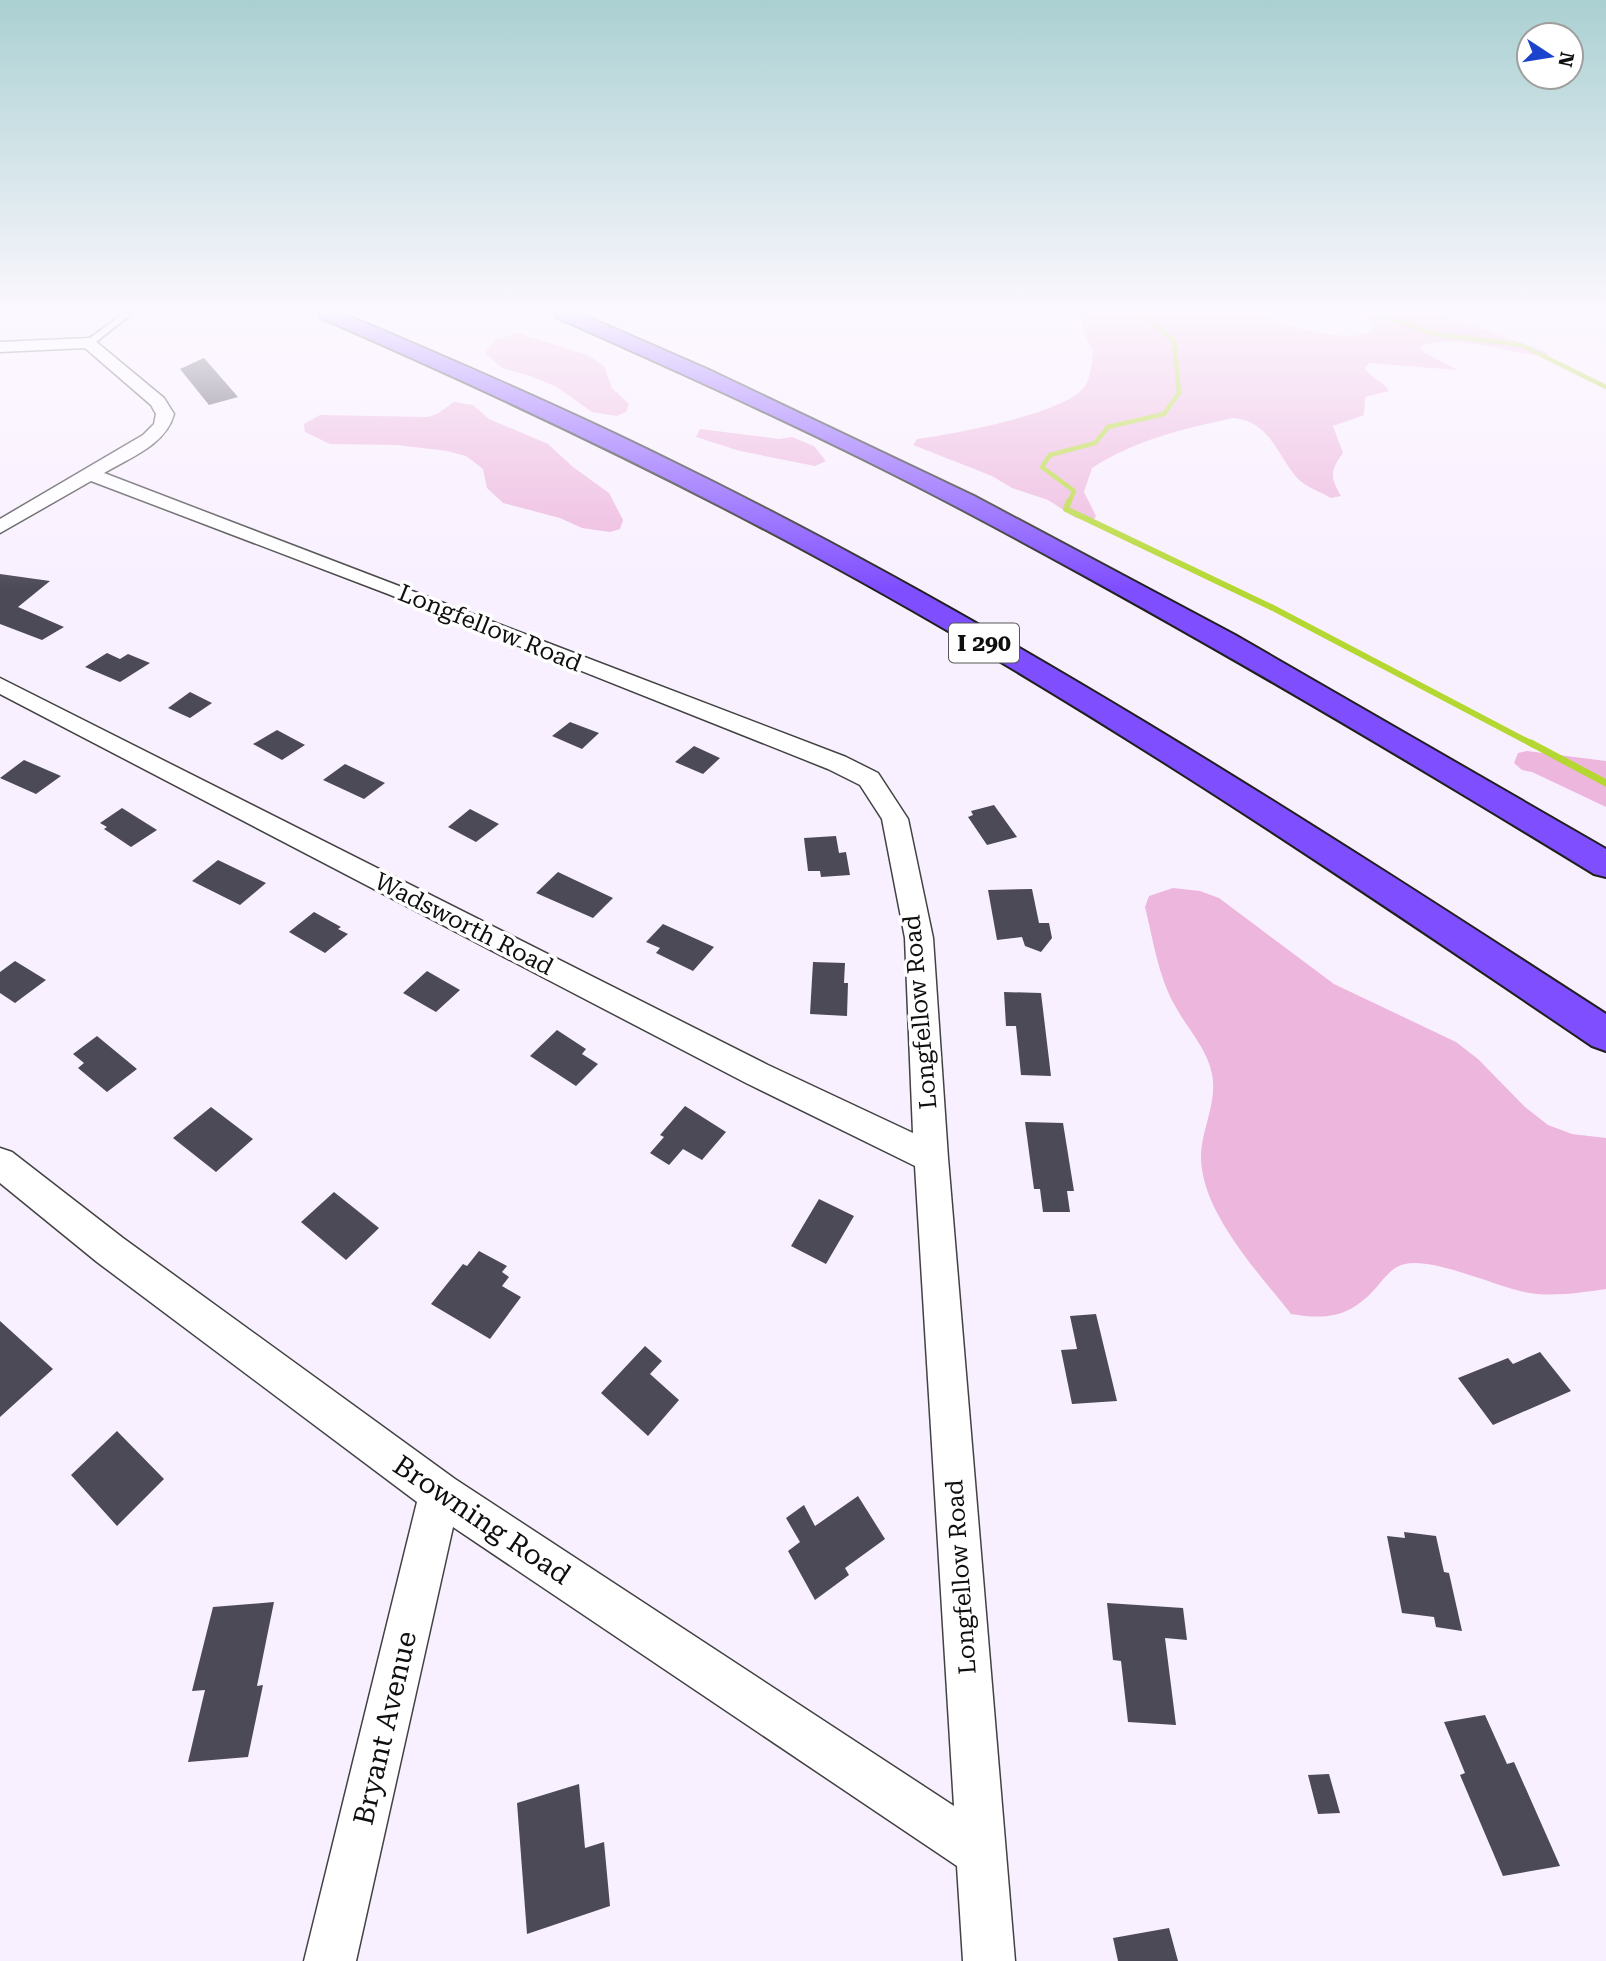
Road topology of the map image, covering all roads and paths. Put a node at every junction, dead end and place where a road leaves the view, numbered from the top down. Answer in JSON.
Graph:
{"nodes":[{"id":1,"x":160,"y":406,"type":"edge"},
{"id":2,"x":538,"y":406,"type":"edge"},
{"id":3,"x":770,"y":406,"type":"edge"},
{"id":4,"x":91,"y":475,"type":"junction"},
{"id":5,"x":0,"y":527,"type":"edge"},
{"id":6,"x":0,"y":685,"type":"edge"},
{"id":7,"x":1606,"y":865,"type":"edge"},
{"id":8,"x":1606,"y":1035,"type":"edge"},
{"id":9,"x":931,"y":1158,"type":"junction"},
{"id":10,"x":0,"y":1163,"type":"edge"},
{"id":11,"x":440,"y":1494,"type":"junction"},
{"id":12,"x":982,"y":1853,"type":"junction"},
{"id":13,"x":330,"y":1961,"type":"edge"},
{"id":14,"x":989,"y":1961,"type":"edge"}],
"edges":[{"from":1,"to":4,"type":"street"},
{"from":2,"to":8,"type":"highway","number":"I 290"},
{"from":3,"to":7,"type":"highway"},
{"from":4,"to":5,"type":"street"},
{"from":4,"to":9,"type":"street","name":"Longfellow Road"},
{"from":6,"to":9,"type":"street","name":"Wadsworth Road"},
{"from":9,"to":12,"type":"street","name":"Longfellow Road"},
{"from":10,"to":11,"type":"street","name":"Browning Road"},
{"from":11,"to":12,"type":"street","name":"Browning Road"},
{"from":11,"to":13,"type":"street","name":"Bryant Avenue"},
{"from":12,"to":14,"type":"street","name":"Longfellow Road"}]}
